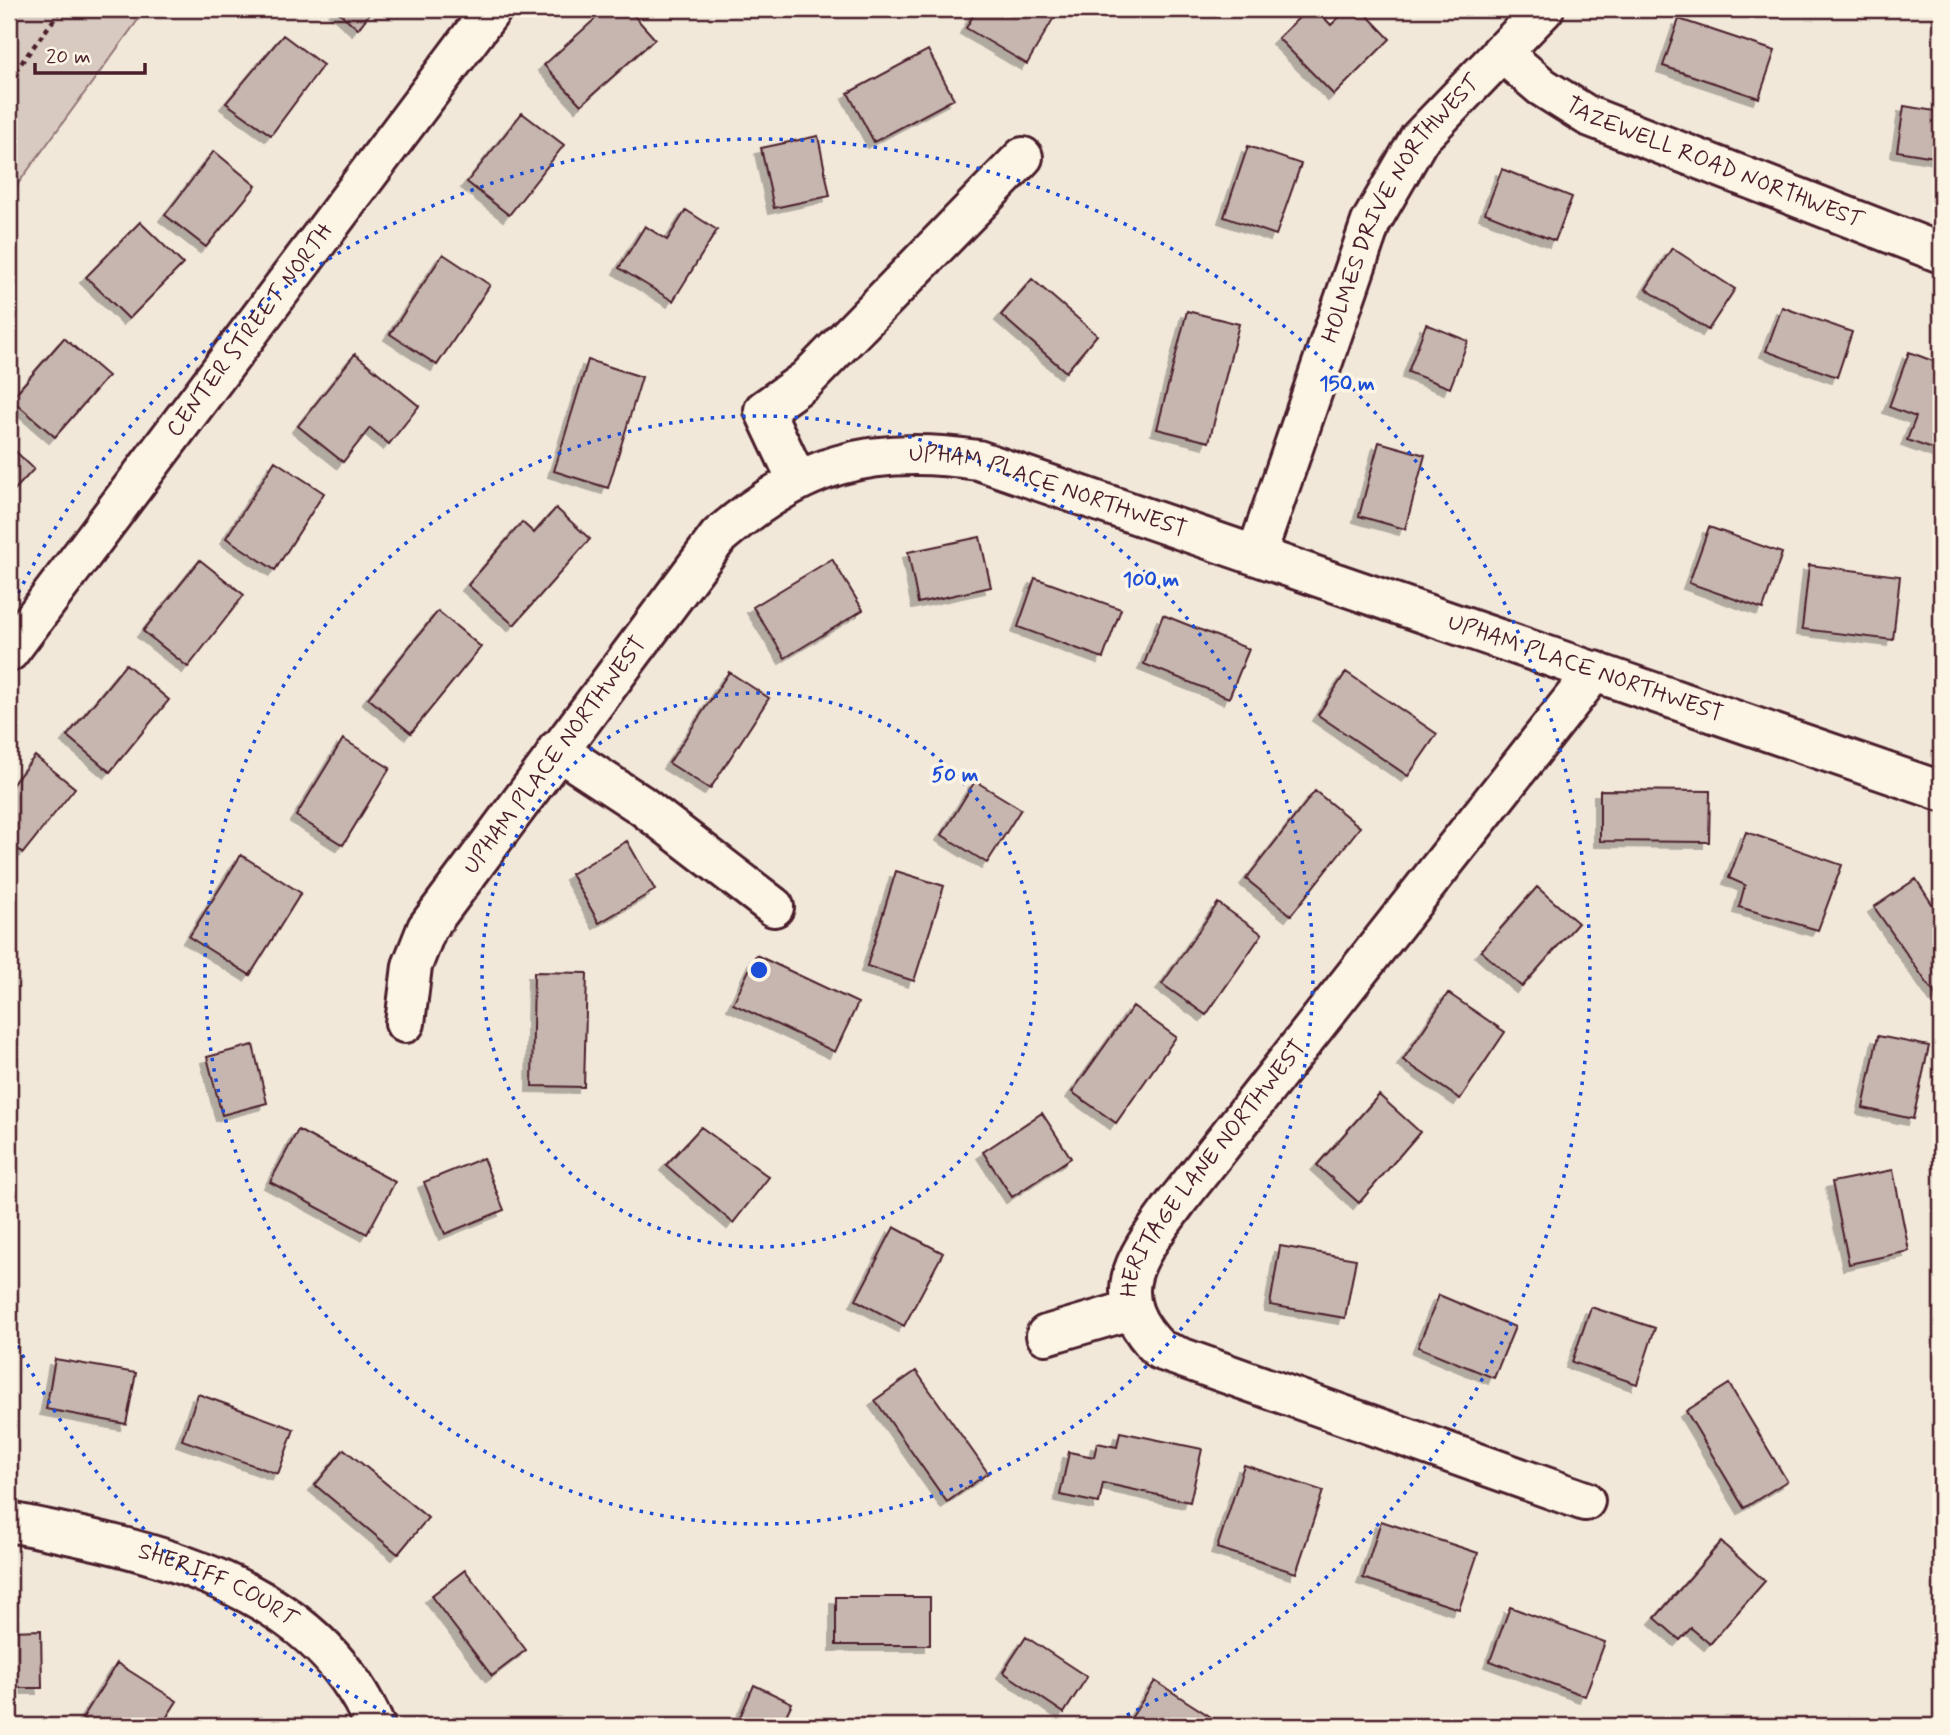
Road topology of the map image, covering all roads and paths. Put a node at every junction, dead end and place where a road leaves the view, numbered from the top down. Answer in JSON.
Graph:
{"nodes":[{"id":1,"x":62,"y":9,"type":"edge"},
{"id":2,"x":492,"y":9,"type":"edge"},
{"id":3,"x":1544,"y":9,"type":"edge"},
{"id":4,"x":1501,"y":52,"type":"junction"},
{"id":5,"x":9,"y":79,"type":"edge"},
{"id":6,"x":1023,"y":157,"type":"dead end"},
{"id":7,"x":1941,"y":253,"type":"edge"},
{"id":8,"x":797,"y":480,"type":"junction"},
{"id":9,"x":1257,"y":553,"type":"junction"},
{"id":10,"x":9,"y":652,"type":"edge"},
{"id":11,"x":1595,"y":671,"type":"junction"},
{"id":12,"x":557,"y":750,"type":"junction"},
{"id":13,"x":1941,"y":791,"type":"edge"},
{"id":14,"x":774,"y":907,"type":"dead end"},
{"id":15,"x":405,"y":1023,"type":"dead end"},
{"id":16,"x":1131,"y":1310,"type":"junction"},
{"id":17,"x":1046,"y":1335,"type":"dead end"},
{"id":18,"x":1585,"y":1501,"type":"dead end"},
{"id":19,"x":9,"y":1522,"type":"edge"},
{"id":20,"x":375,"y":1726,"type":"edge"}],
"edges":[{"from":1,"to":5,"type":"path"},
{"from":2,"to":10,"type":"street","name":"CENTER STREET NORTH"},
{"from":3,"to":4,"type":"street","name":"HOLMES DRIVE NORTHWEST"},
{"from":4,"to":7,"type":"street","name":"TAZEWELL ROAD NORTHWEST"},
{"from":4,"to":9,"type":"street","name":"HOLMES DRIVE NORTHWEST"},
{"from":6,"to":8,"type":"street"},
{"from":8,"to":9,"type":"street","name":"UPHAM PLACE NORTHWEST"},
{"from":8,"to":12,"type":"street","name":"UPHAM PLACE NORTHWEST"},
{"from":9,"to":11,"type":"street","name":"UPHAM PLACE NORTHWEST"},
{"from":11,"to":13,"type":"street","name":"UPHAM PLACE NORTHWEST"},
{"from":11,"to":16,"type":"street","name":"HERITAGE LANE NORTHWEST"},
{"from":12,"to":14,"type":"street"},
{"from":12,"to":15,"type":"street","name":"UPHAM PLACE NORTHWEST"},
{"from":16,"to":17,"type":"street"},
{"from":16,"to":18,"type":"street","name":"HERITAGE LANE NORTHWEST"},
{"from":19,"to":20,"type":"street","name":"SHERIFF COURT"}]}
